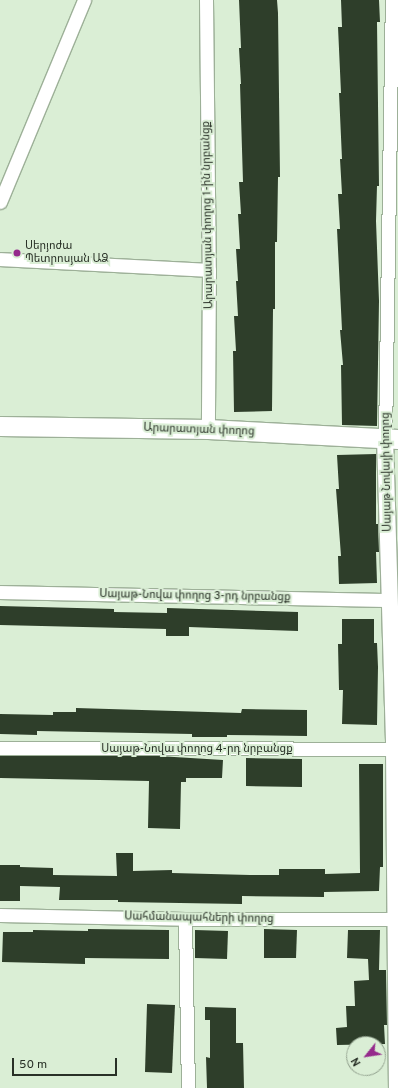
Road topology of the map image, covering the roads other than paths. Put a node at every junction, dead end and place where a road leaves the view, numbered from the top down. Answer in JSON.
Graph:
{"nodes":[{"id":1,"x":84,"y":0,"type":"edge"},
{"id":2,"x":206,"y":0,"type":"edge"},
{"id":3,"x":392,"y":0,"type":"edge"},
{"id":4,"x":0,"y":202,"type":"edge"},
{"id":5,"x":0,"y":259,"type":"edge"},
{"id":6,"x":209,"y":270,"type":"junction"},
{"id":7,"x":0,"y":426,"type":"edge"},
{"id":8,"x":208,"y":429,"type":"junction"},
{"id":9,"x":392,"y":438,"type":"edge"},
{"id":10,"x":0,"y":592,"type":"edge"},
{"id":11,"x":390,"y":600,"type":"junction"},
{"id":12,"x":0,"y":748,"type":"edge"},
{"id":13,"x":394,"y":749,"type":"junction"},
{"id":14,"x":0,"y":915,"type":"edge"},
{"id":15,"x":185,"y":919,"type":"junction"},
{"id":16,"x":396,"y":919,"type":"edge"},
{"id":17,"x":188,"y":1088,"type":"edge"},
{"id":18,"x":397,"y":1088,"type":"edge"}],
"edges":[{"from":1,"to":4,"type":"street"},
{"from":2,"to":6,"type":"street","name":"Արարատյան փողոց 1-ին նրբանցք"},
{"from":3,"to":9,"type":"street","name":"Սայաթ Նովայի փողոց"},
{"from":5,"to":6,"type":"street"},
{"from":6,"to":8,"type":"street","name":"Արարատյան փողոց 1-ին նրբանցք"},
{"from":7,"to":8,"type":"main road","name":"Արարատյան փողոց"},
{"from":8,"to":9,"type":"main road","name":"Արարատյան փողոց"},
{"from":9,"to":11,"type":"street","name":"Սայաթ Նովայի փողոց"},
{"from":10,"to":11,"type":"street","name":"Սայաթ-Նովա փողոց 3-րդ նրբանցք"},
{"from":11,"to":13,"type":"street","name":"Սայաթ Նովայի փողոց"},
{"from":12,"to":13,"type":"street","name":"Սայաթ-Նովա փողոց 4-րդ նրբանցք"},
{"from":13,"to":16,"type":"street","name":"Սայաթ Նովայի փողոց"},
{"from":14,"to":15,"type":"street","name":"Սահմանապահների փողոց"},
{"from":15,"to":16,"type":"street","name":"Սահմանապահների փողոց"},
{"from":15,"to":17,"type":"street"},
{"from":16,"to":18,"type":"street","name":"Սայաթ Նովայի փողոց"}]}
